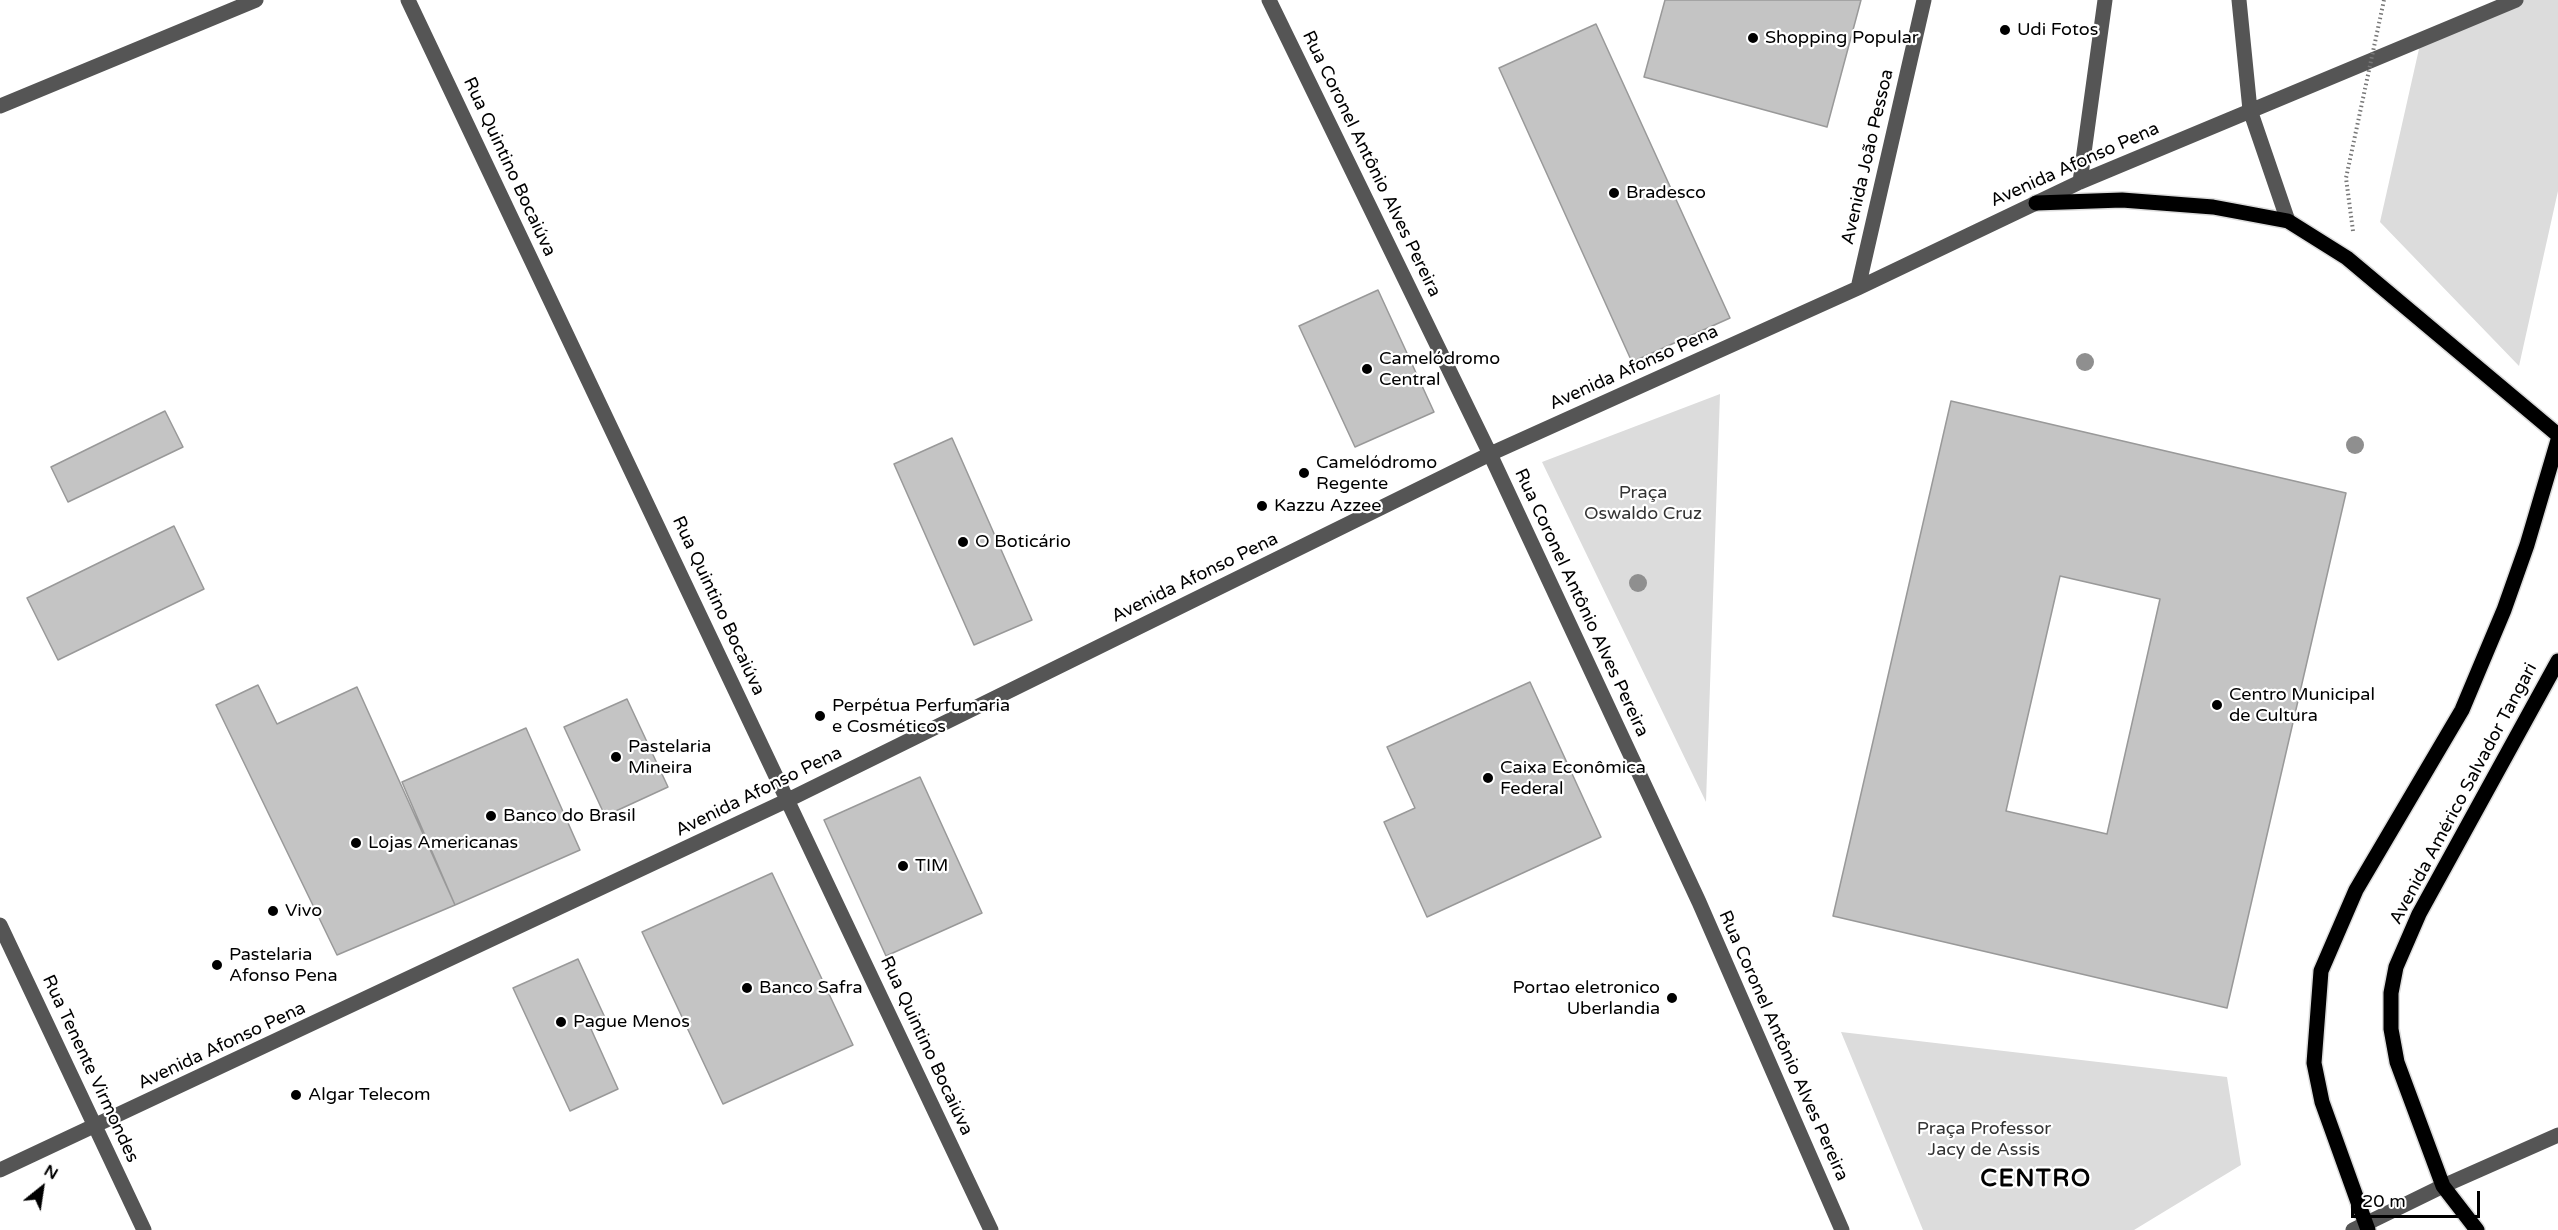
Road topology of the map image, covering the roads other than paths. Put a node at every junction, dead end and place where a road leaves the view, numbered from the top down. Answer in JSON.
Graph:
{"nodes":[{"id":1,"x":256,"y":0,"type":"edge"},
{"id":2,"x":408,"y":0,"type":"edge"},
{"id":3,"x":1269,"y":0,"type":"edge"},
{"id":4,"x":1924,"y":0,"type":"edge"},
{"id":5,"x":2105,"y":0,"type":"edge"},
{"id":6,"x":2239,"y":0,"type":"edge"},
{"id":7,"x":2516,"y":0,"type":"edge"},
{"id":8,"x":0,"y":106,"type":"edge"},
{"id":9,"x":2250,"y":110,"type":"junction"},
{"id":10,"x":2080,"y":182,"type":"junction"},
{"id":11,"x":2036,"y":203,"type":"junction"},
{"id":12,"x":2288,"y":221,"type":"junction"},
{"id":13,"x":1858,"y":288,"type":"junction"},
{"id":14,"x":2558,"y":435,"type":"edge"},
{"id":15,"x":2558,"y":440,"type":"edge"},
{"id":16,"x":1490,"y":454,"type":"junction"},
{"id":17,"x":2558,"y":661,"type":"edge"},
{"id":18,"x":788,"y":800,"type":"junction"},
{"id":19,"x":0,"y":925,"type":"edge"},
{"id":20,"x":96,"y":1127,"type":"junction"},
{"id":21,"x":2558,"y":1135,"type":"edge"},
{"id":22,"x":0,"y":1170,"type":"edge"},
{"id":23,"x":2443,"y":1186,"type":"junction"},
{"id":24,"x":2362,"y":1228,"type":"edge"},
{"id":25,"x":144,"y":1230,"type":"edge"},
{"id":26,"x":991,"y":1230,"type":"edge"},
{"id":27,"x":1842,"y":1230,"type":"edge"},
{"id":28,"x":2477,"y":1230,"type":"edge"}],
"edges":[{"from":1,"to":8,"type":"street"},
{"from":2,"to":18,"type":"street","name":"Rua Quintino Bocaiúva"},
{"from":3,"to":16,"type":"street","name":"Rua Coronel Antônio Alves Pereira"},
{"from":4,"to":13,"type":"street","name":"Avenida João Pessoa"},
{"from":5,"to":10,"type":"street"},
{"from":6,"to":9,"type":"street"},
{"from":7,"to":9,"type":"street","name":"Avenida Afonso Pena"},
{"from":9,"to":10,"type":"street","name":"Avenida Afonso Pena"},
{"from":9,"to":12,"type":"street"},
{"from":10,"to":11,"type":"street","name":"Avenida Afonso Pena"},
{"from":11,"to":12,"type":"main road"},
{"from":11,"to":13,"type":"street","name":"Avenida Afonso Pena"},
{"from":12,"to":14,"type":"main road"},
{"from":13,"to":16,"type":"street","name":"Avenida Afonso Pena"},
{"from":15,"to":24,"type":"main road"},
{"from":16,"to":18,"type":"street","name":"Avenida Afonso Pena"},
{"from":16,"to":27,"type":"street","name":"Rua Coronel Antônio Alves Pereira"},
{"from":17,"to":23,"type":"main road","name":"Avenida Américo Salvador Tangari"},
{"from":18,"to":20,"type":"street","name":"Avenida Afonso Pena"},
{"from":18,"to":26,"type":"street","name":"Rua Quintino Bocaiúva"},
{"from":19,"to":20,"type":"street","name":"Rua Tenente Virmondes"},
{"from":20,"to":22,"type":"street","name":"Avenida Afonso Pena"},
{"from":20,"to":25,"type":"street","name":"Rua Tenente Virmondes"},
{"from":21,"to":23,"type":"street"},
{"from":23,"to":24,"type":"street"},
{"from":23,"to":28,"type":"main road","name":"Avenida Américo Salvador Tangari"}]}
